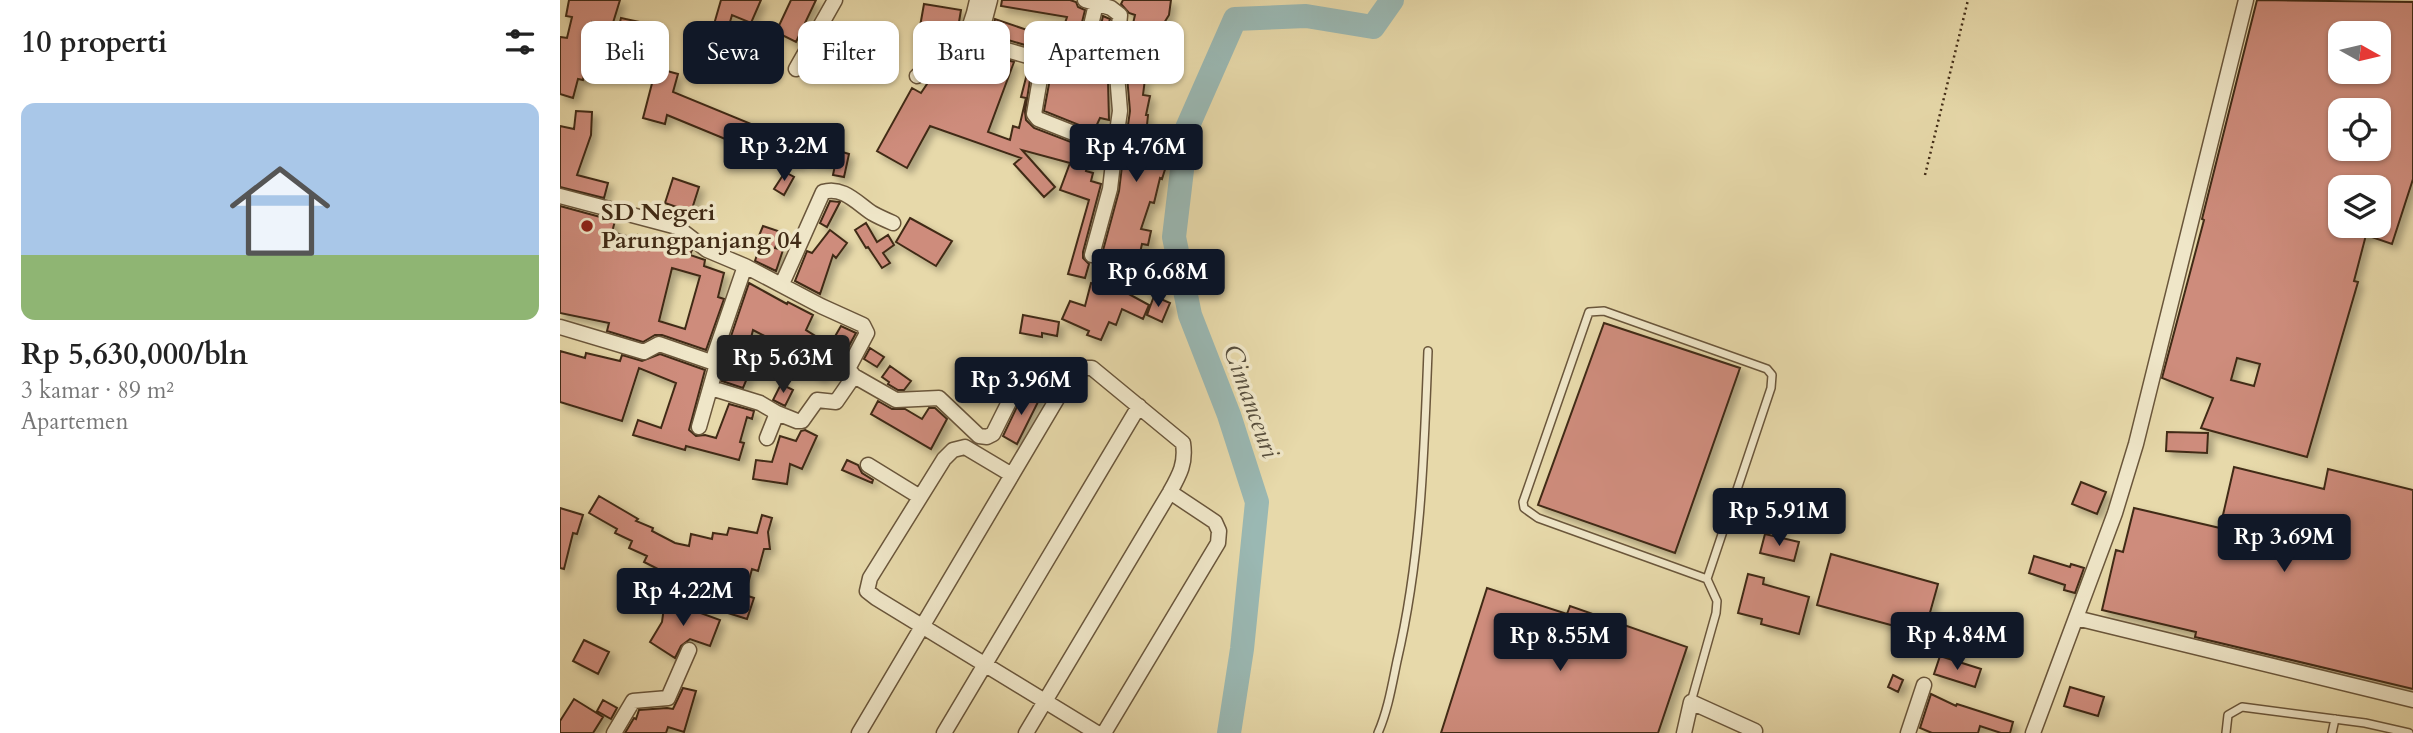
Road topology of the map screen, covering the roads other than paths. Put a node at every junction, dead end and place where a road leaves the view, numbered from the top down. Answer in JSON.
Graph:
{"nodes":[{"id":1,"x":835,"y":0,"type":"edge"},
{"id":2,"x":2246,"y":0,"type":"edge"},
{"id":3,"x":983,"y":1,"type":"edge"},
{"id":4,"x":1091,"y":2,"type":"edge"},
{"id":5,"x":973,"y":21,"type":"edge"},
{"id":6,"x":1088,"y":21,"type":"edge"},
{"id":7,"x":1024,"y":55,"type":"edge"},
{"id":8,"x":796,"y":69,"type":"dead end"},
{"id":9,"x":1039,"y":84,"type":"edge"},
{"id":10,"x":1115,"y":146,"type":"junction"},
{"id":11,"x":1146,"y":155,"type":"dead end"},
{"id":12,"x":560,"y":196,"type":"edge"},
{"id":13,"x":893,"y":223,"type":"dead end"},
{"id":14,"x":1092,"y":255,"type":"dead end"},
{"id":15,"x":746,"y":266,"type":"junction"},
{"id":16,"x":782,"y":284,"type":"junction"},
{"id":17,"x":560,"y":327,"type":"edge"},
{"id":18,"x":1428,"y":351,"type":"dead end"},
{"id":19,"x":714,"y":363,"type":"junction"},
{"id":20,"x":770,"y":372,"type":"dead end"},
{"id":21,"x":854,"y":376,"type":"junction"},
{"id":22,"x":710,"y":388,"type":"junction"},
{"id":23,"x":1015,"y":390,"type":"dead end"},
{"id":24,"x":1139,"y":406,"type":"junction"},
{"id":25,"x":777,"y":413,"type":"junction"},
{"id":26,"x":699,"y":427,"type":"dead end"},
{"id":27,"x":767,"y":438,"type":"dead end"},
{"id":28,"x":868,"y":465,"type":"dead end"},
{"id":29,"x":1012,"y":475,"type":"junction"},
{"id":30,"x":1170,"y":492,"type":"junction"},
{"id":31,"x":920,"y":497,"type":"junction"},
{"id":32,"x":1707,"y":579,"type":"junction"},
{"id":33,"x":2076,"y":618,"type":"junction"},
{"id":34,"x":922,"y":626,"type":"junction"},
{"id":35,"x":689,"y":650,"type":"dead end"},
{"id":36,"x":985,"y":665,"type":"junction"},
{"id":37,"x":1924,"y":685,"type":"dead end"},
{"id":38,"x":2413,"y":700,"type":"edge"},
{"id":39,"x":1045,"y":701,"type":"junction"},
{"id":40,"x":1691,"y":702,"type":"junction"},
{"id":41,"x":2335,"y":719,"type":"junction"},
{"id":42,"x":2365,"y":723,"type":"junction"},
{"id":43,"x":1755,"y":731,"type":"dead end"},
{"id":44,"x":614,"y":733,"type":"edge"},
{"id":45,"x":859,"y":733,"type":"edge"},
{"id":46,"x":944,"y":733,"type":"edge"},
{"id":47,"x":1026,"y":733,"type":"edge"},
{"id":48,"x":1097,"y":733,"type":"edge"},
{"id":49,"x":1104,"y":733,"type":"edge"},
{"id":50,"x":1378,"y":733,"type":"edge"},
{"id":51,"x":1684,"y":733,"type":"edge"},
{"id":52,"x":1908,"y":733,"type":"edge"},
{"id":53,"x":2033,"y":733,"type":"edge"},
{"id":54,"x":2226,"y":733,"type":"edge"},
{"id":55,"x":2332,"y":733,"type":"edge"},
{"id":56,"x":2362,"y":733,"type":"edge"},
{"id":57,"x":2409,"y":733,"type":"edge"}],
"edges":[{"from":1,"to":8,"type":"street"},
{"from":2,"to":33,"type":"street"},
{"from":3,"to":5,"type":"street"},
{"from":3,"to":7,"type":"street"},
{"from":4,"to":6,"type":"street"},
{"from":4,"to":10,"type":"street"},
{"from":9,"to":10,"type":"street"},
{"from":10,"to":11,"type":"street"},
{"from":10,"to":14,"type":"street"},
{"from":12,"to":15,"type":"street"},
{"from":13,"to":16,"type":"street"},
{"from":15,"to":16,"type":"street"},
{"from":15,"to":19,"type":"street"},
{"from":16,"to":21,"type":"street"},
{"from":17,"to":19,"type":"street"},
{"from":18,"to":50,"type":"lane"},
{"from":19,"to":20,"type":"street"},
{"from":19,"to":22,"type":"street"},
{"from":21,"to":23,"type":"street"},
{"from":21,"to":25,"type":"street"},
{"from":22,"to":25,"type":"street"},
{"from":22,"to":26,"type":"street"},
{"from":24,"to":29,"type":"street"},
{"from":24,"to":30,"type":"street"},
{"from":24,"to":36,"type":"street"},
{"from":25,"to":27,"type":"street"},
{"from":28,"to":31,"type":"street"},
{"from":29,"to":31,"type":"street"},
{"from":29,"to":34,"type":"street"},
{"from":30,"to":39,"type":"street"},
{"from":30,"to":49,"type":"street"},
{"from":31,"to":34,"type":"street"},
{"from":32,"to":32,"type":"lane"},
{"from":32,"to":40,"type":"lane"},
{"from":33,"to":38,"type":"street"},
{"from":33,"to":53,"type":"street"},
{"from":34,"to":36,"type":"street"},
{"from":34,"to":45,"type":"street"},
{"from":35,"to":44,"type":"street"},
{"from":36,"to":39,"type":"street"},
{"from":36,"to":46,"type":"street"},
{"from":37,"to":52,"type":"street"},
{"from":39,"to":47,"type":"street"},
{"from":39,"to":48,"type":"street"},
{"from":40,"to":43,"type":"street"},
{"from":40,"to":51,"type":"street"},
{"from":41,"to":42,"type":"lane"},
{"from":41,"to":54,"type":"lane"},
{"from":41,"to":55,"type":"lane"},
{"from":42,"to":56,"type":"lane"},
{"from":42,"to":57,"type":"lane"}]}
